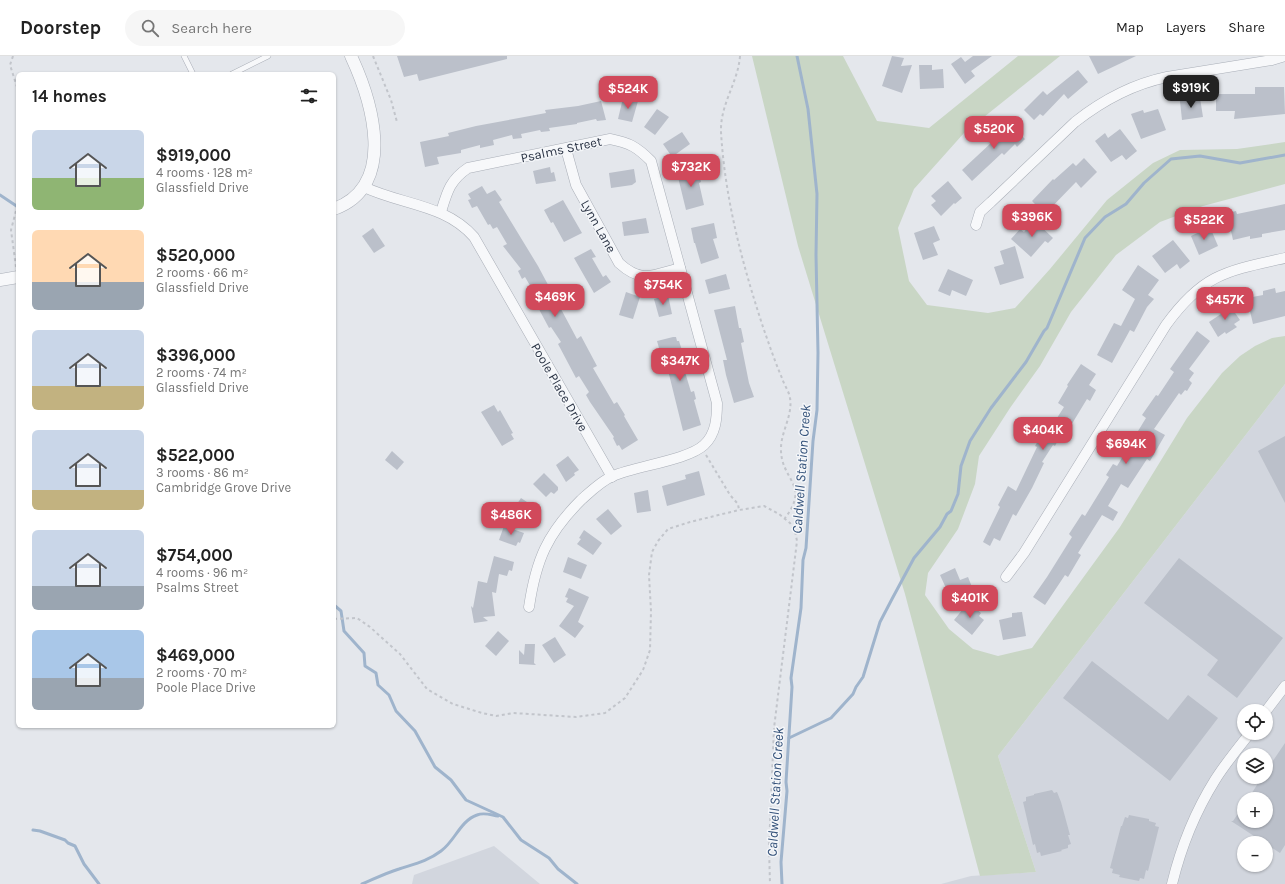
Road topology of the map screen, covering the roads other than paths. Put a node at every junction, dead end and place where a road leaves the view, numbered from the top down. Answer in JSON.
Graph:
{"nodes":[{"id":1,"x":184,"y":56,"type":"edge"},
{"id":2,"x":268,"y":56,"type":"edge"},
{"id":3,"x":351,"y":56,"type":"edge"},
{"id":4,"x":1285,"y":56,"type":"edge"},
{"id":5,"x":192,"y":72,"type":"edge"},
{"id":6,"x":236,"y":72,"type":"edge"},
{"id":7,"x":566,"y":148,"type":"junction"},
{"id":8,"x":364,"y":187,"type":"junction"},
{"id":9,"x":336,"y":208,"type":"edge"},
{"id":10,"x":441,"y":212,"type":"junction"},
{"id":11,"x":976,"y":225,"type":"dead end"},
{"id":12,"x":1285,"y":258,"type":"edge"},
{"id":13,"x":680,"y":268,"type":"junction"},
{"id":14,"x":16,"y":277,"type":"edge"},
{"id":15,"x":0,"y":280,"type":"edge"},
{"id":16,"x":612,"y":477,"type":"junction"},
{"id":17,"x":1006,"y":577,"type":"dead end"},
{"id":18,"x":530,"y":607,"type":"dead end"},
{"id":19,"x":1285,"y":686,"type":"edge"},
{"id":20,"x":1271,"y":704,"type":"edge"},
{"id":21,"x":1245,"y":740,"type":"edge"},
{"id":22,"x":1172,"y":884,"type":"edge"}],
"edges":[{"from":1,"to":5,"type":"lane"},
{"from":2,"to":6,"type":"lane"},
{"from":3,"to":8,"type":"street"},
{"from":4,"to":11,"type":"street"},
{"from":7,"to":10,"type":"street","name":"Psalms Street"},
{"from":7,"to":13,"type":"street","name":"Lynn Lane"},
{"from":7,"to":13,"type":"street","name":"Psalms Street"},
{"from":8,"to":9,"type":"street"},
{"from":8,"to":10,"type":"street","name":"Poole Place Drive"},
{"from":10,"to":16,"type":"street","name":"Poole Place Drive"},
{"from":12,"to":17,"type":"street"},
{"from":13,"to":16,"type":"street","name":"Psalms Street"},
{"from":14,"to":15,"type":"street"},
{"from":16,"to":18,"type":"street","name":"Psalms Street"},
{"from":19,"to":20,"type":"street"},
{"from":21,"to":22,"type":"street"}]}
